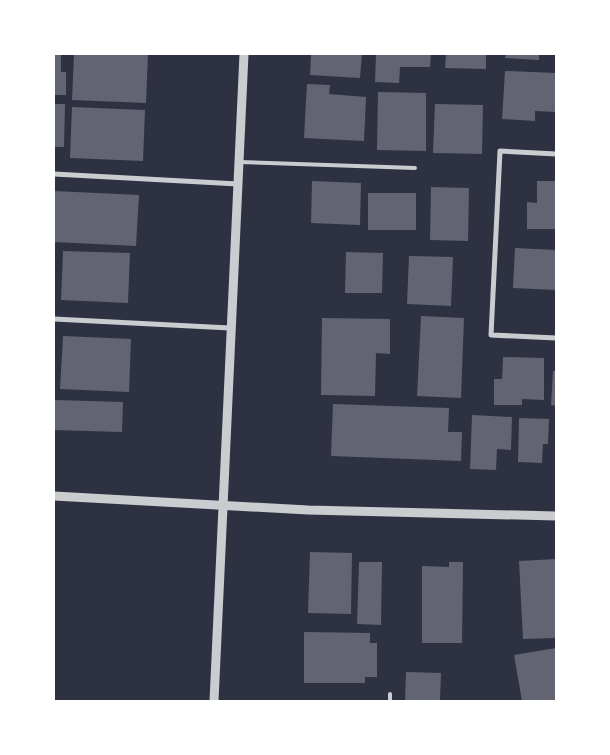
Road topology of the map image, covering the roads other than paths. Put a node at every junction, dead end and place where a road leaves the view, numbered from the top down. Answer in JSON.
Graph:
{"nodes":[{"id":1,"x":244,"y":54,"type":"edge"},
{"id":2,"x":556,"y":154,"type":"edge"},
{"id":3,"x":238,"y":162,"type":"junction"},
{"id":4,"x":415,"y":168,"type":"dead end"},
{"id":5,"x":54,"y":174,"type":"edge"},
{"id":6,"x":238,"y":184,"type":"junction"},
{"id":7,"x":54,"y":319,"type":"edge"},
{"id":8,"x":230,"y":328,"type":"junction"},
{"id":9,"x":556,"y":338,"type":"edge"},
{"id":10,"x":54,"y":496,"type":"edge"},
{"id":11,"x":222,"y":506,"type":"junction"},
{"id":12,"x":556,"y":516,"type":"edge"},
{"id":13,"x":390,"y":694,"type":"dead end"},
{"id":14,"x":214,"y":701,"type":"edge"},
{"id":15,"x":390,"y":701,"type":"edge"}],
"edges":[{"from":1,"to":3,"type":"street"},
{"from":2,"to":9,"type":"street"},
{"from":3,"to":4,"type":"lane"},
{"from":3,"to":6,"type":"street"},
{"from":5,"to":6,"type":"street"},
{"from":6,"to":8,"type":"street"},
{"from":7,"to":8,"type":"street"},
{"from":8,"to":11,"type":"street"},
{"from":10,"to":11,"type":"street"},
{"from":11,"to":12,"type":"street"},
{"from":11,"to":14,"type":"street"},
{"from":13,"to":15,"type":"lane"}]}
